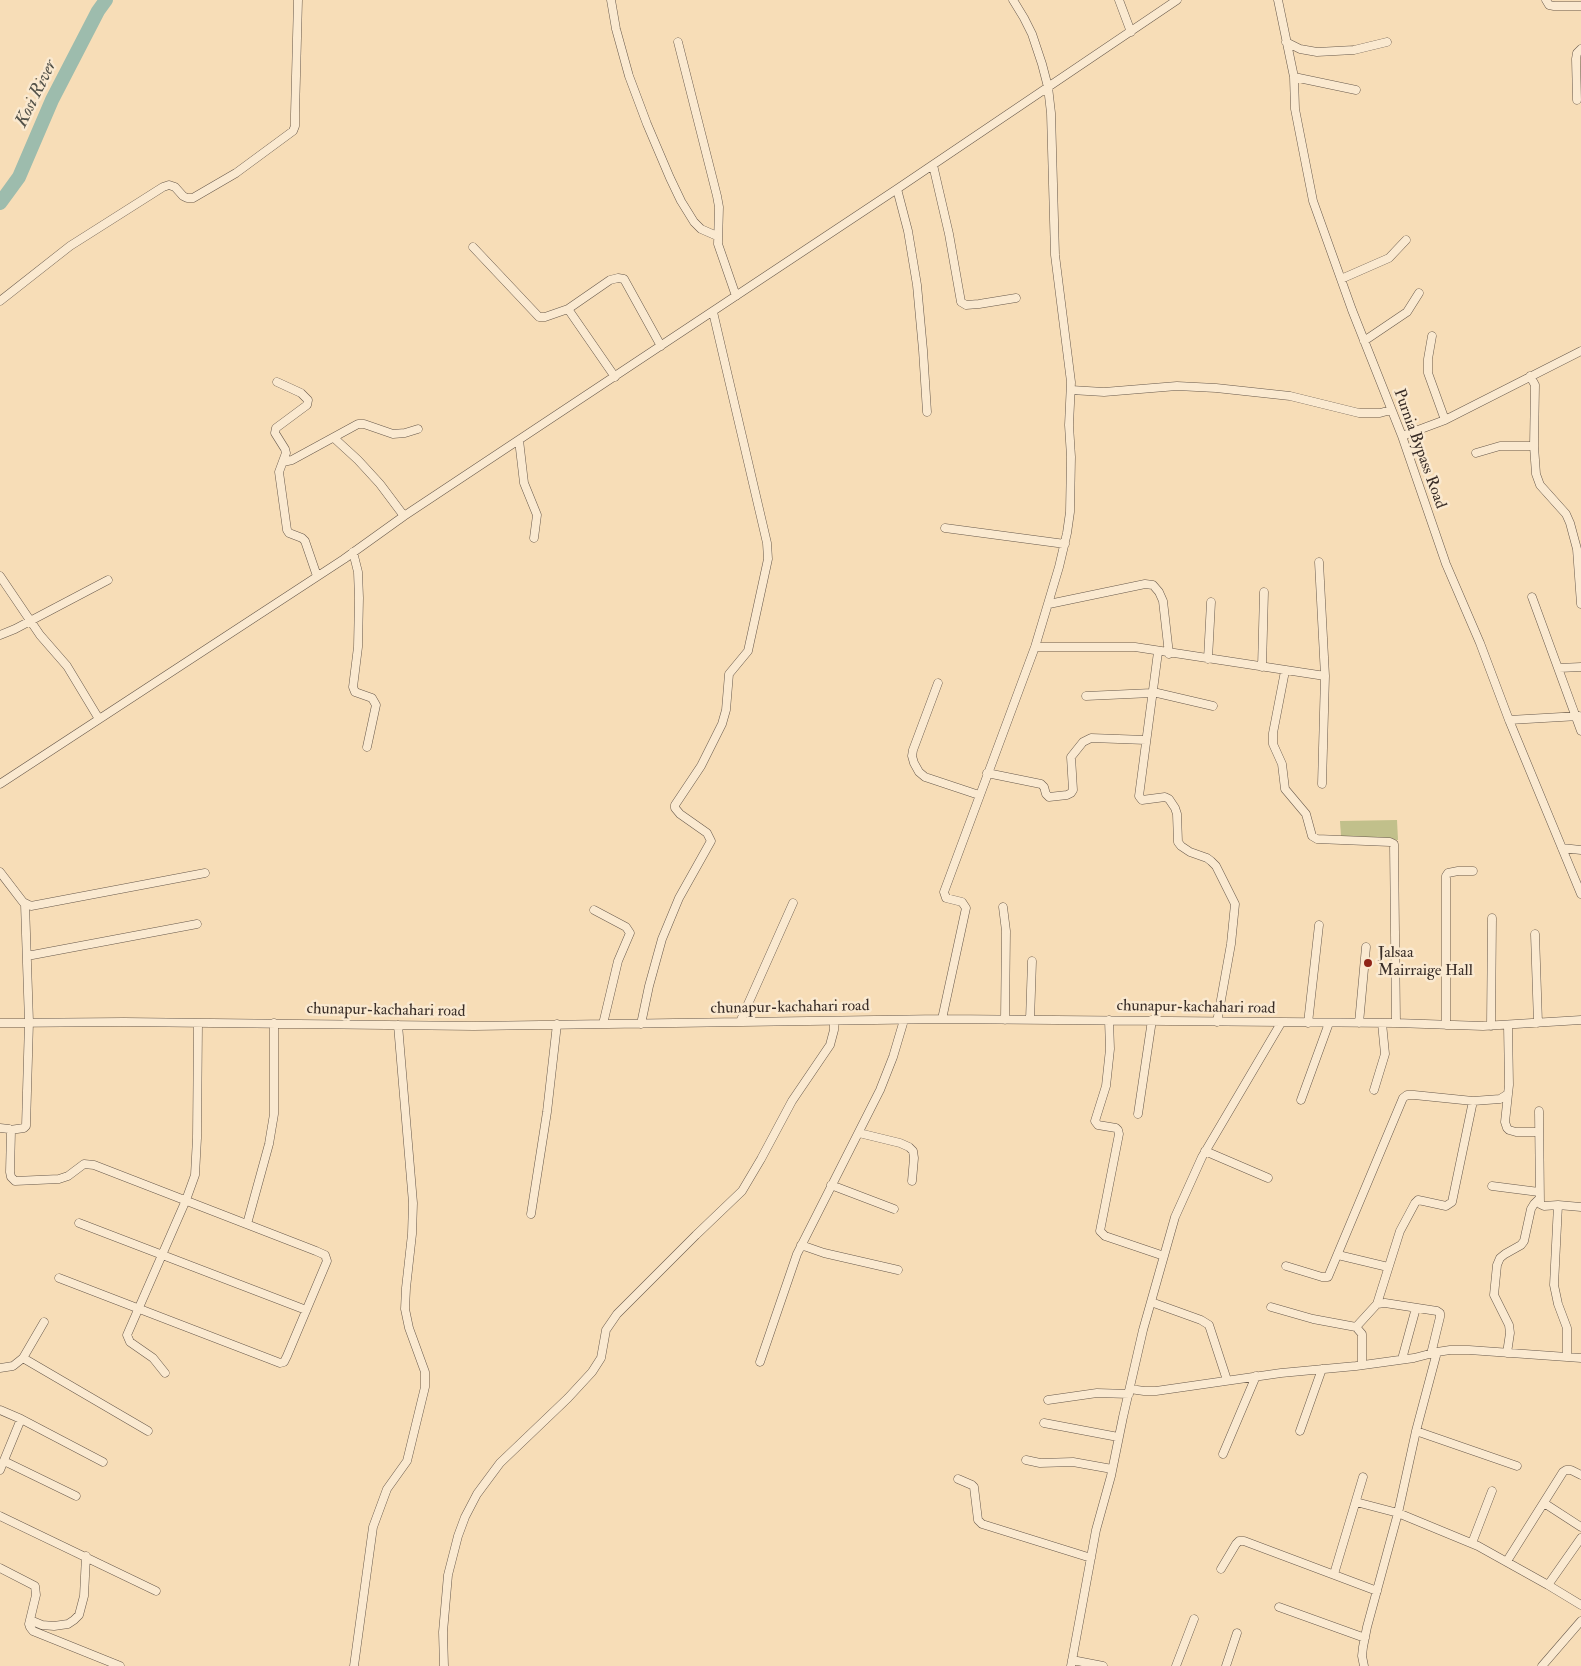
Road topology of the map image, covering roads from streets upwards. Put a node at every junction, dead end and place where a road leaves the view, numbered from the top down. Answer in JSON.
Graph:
{"nodes":[{"id":1,"x":298,"y":0,"type":"edge"},
{"id":2,"x":611,"y":0,"type":"edge"},
{"id":3,"x":1013,"y":0,"type":"edge"},
{"id":4,"x":1119,"y":0,"type":"edge"},
{"id":5,"x":1177,"y":0,"type":"edge"},
{"id":6,"x":1278,"y":0,"type":"edge"},
{"id":7,"x":1546,"y":0,"type":"edge"},
{"id":8,"x":1581,"y":6,"type":"edge"},
{"id":9,"x":1131,"y":32,"type":"junction"},
{"id":10,"x":678,"y":42,"type":"dead end"},
{"id":11,"x":1286,"y":42,"type":"junction"},
{"id":12,"x":1387,"y":42,"type":"dead end"},
{"id":13,"x":1581,"y":49,"type":"edge"},
{"id":14,"x":1294,"y":77,"type":"junction"},
{"id":15,"x":1048,"y":87,"type":"junction"},
{"id":16,"x":1356,"y":90,"type":"dead end"},
{"id":17,"x":1577,"y":100,"type":"dead end"},
{"id":18,"x":933,"y":165,"type":"junction"},
{"id":19,"x":897,"y":190,"type":"junction"},
{"id":20,"x":717,"y":236,"type":"junction"},
{"id":21,"x":1406,"y":240,"type":"dead end"},
{"id":22,"x":473,"y":247,"type":"dead end"},
{"id":23,"x":1341,"y":279,"type":"junction"},
{"id":24,"x":1419,"y":293,"type":"dead end"},
{"id":25,"x":736,"y":296,"type":"junction"},
{"id":26,"x":1016,"y":298,"type":"dead end"},
{"id":27,"x":0,"y":301,"type":"edge"},
{"id":28,"x":568,"y":309,"type":"junction"},
{"id":29,"x":713,"y":312,"type":"junction"},
{"id":30,"x":1432,"y":336,"type":"dead end"},
{"id":31,"x":1364,"y":341,"type":"junction"},
{"id":32,"x":661,"y":346,"type":"junction"},
{"id":33,"x":1580,"y":352,"type":"edge"},
{"id":34,"x":1530,"y":376,"type":"junction"},
{"id":35,"x":615,"y":377,"type":"junction"},
{"id":36,"x":277,"y":382,"type":"dead end"},
{"id":37,"x":1071,"y":390,"type":"junction"},
{"id":38,"x":1391,"y":410,"type":"junction"},
{"id":39,"x":927,"y":412,"type":"dead end"},
{"id":40,"x":1445,"y":420,"type":"junction"},
{"id":41,"x":418,"y":429,"type":"dead end"},
{"id":42,"x":1402,"y":436,"type":"junction"},
{"id":43,"x":334,"y":438,"type":"junction"},
{"id":44,"x":519,"y":440,"type":"junction"},
{"id":45,"x":1534,"y":446,"type":"junction"},
{"id":46,"x":1476,"y":453,"type":"dead end"},
{"id":47,"x":283,"y":462,"type":"junction"},
{"id":48,"x":404,"y":516,"type":"junction"},
{"id":49,"x":945,"y":528,"type":"dead end"},
{"id":50,"x":534,"y":538,"type":"dead end"},
{"id":51,"x":1065,"y":544,"type":"junction"},
{"id":52,"x":1579,"y":548,"type":"edge"},
{"id":53,"x":353,"y":552,"type":"junction"},
{"id":54,"x":1319,"y":562,"type":"dead end"},
{"id":55,"x":0,"y":576,"type":"edge"},
{"id":56,"x":317,"y":576,"type":"junction"},
{"id":57,"x":108,"y":580,"type":"dead end"},
{"id":58,"x":1264,"y":592,"type":"dead end"},
{"id":59,"x":1532,"y":597,"type":"dead end"},
{"id":60,"x":1211,"y":602,"type":"dead end"},
{"id":61,"x":1049,"y":604,"type":"junction"},
{"id":62,"x":1581,"y":604,"type":"edge"},
{"id":63,"x":31,"y":620,"type":"junction"},
{"id":64,"x":0,"y":635,"type":"edge"},
{"id":65,"x":1035,"y":647,"type":"junction"},
{"id":66,"x":1158,"y":652,"type":"junction"},
{"id":67,"x":1169,"y":654,"type":"junction"},
{"id":68,"x":1208,"y":659,"type":"junction"},
{"id":69,"x":1262,"y":667,"type":"junction"},
{"id":70,"x":1581,"y":667,"type":"edge"},
{"id":71,"x":1559,"y":668,"type":"junction"},
{"id":72,"x":1285,"y":671,"type":"junction"},
{"id":73,"x":1325,"y":676,"type":"junction"},
{"id":74,"x":938,"y":683,"type":"dead end"},
{"id":75,"x":1152,"y":693,"type":"junction"},
{"id":76,"x":1086,"y":696,"type":"dead end"},
{"id":77,"x":1213,"y":706,"type":"dead end"},
{"id":78,"x":1579,"y":716,"type":"edge"},
{"id":79,"x":99,"y":719,"type":"junction"},
{"id":80,"x":1509,"y":720,"type":"junction"},
{"id":81,"x":1581,"y":731,"type":"edge"},
{"id":82,"x":1146,"y":740,"type":"junction"},
{"id":83,"x":367,"y":747,"type":"dead end"},
{"id":84,"x":987,"y":773,"type":"junction"},
{"id":85,"x":0,"y":784,"type":"edge"},
{"id":86,"x":1322,"y":784,"type":"dead end"},
{"id":87,"x":979,"y":796,"type":"junction"},
{"id":88,"x":1562,"y":848,"type":"junction"},
{"id":89,"x":1581,"y":850,"type":"edge"},
{"id":90,"x":1473,"y":871,"type":"dead end"},
{"id":91,"x":0,"y":872,"type":"edge"},
{"id":92,"x":205,"y":873,"type":"dead end"},
{"id":93,"x":1581,"y":894,"type":"edge"},
{"id":94,"x":793,"y":903,"type":"dead end"},
{"id":95,"x":25,"y":904,"type":"junction"},
{"id":96,"x":1003,"y":907,"type":"dead end"},
{"id":97,"x":594,"y":910,"type":"dead end"},
{"id":98,"x":1492,"y":918,"type":"dead end"},
{"id":99,"x":197,"y":924,"type":"dead end"},
{"id":100,"x":1319,"y":925,"type":"dead end"},
{"id":101,"x":1535,"y":934,"type":"dead end"},
{"id":102,"x":1366,"y":947,"type":"dead end"},
{"id":103,"x":27,"y":956,"type":"junction"},
{"id":104,"x":1032,"y":961,"type":"dead end"},
{"id":105,"x":942,"y":1019,"type":"junction"},
{"id":106,"x":904,"y":1020,"type":"junction"},
{"id":107,"x":1005,"y":1020,"type":"junction"},
{"id":108,"x":1030,"y":1020,"type":"junction"},
{"id":109,"x":1109,"y":1020,"type":"junction"},
{"id":110,"x":1152,"y":1020,"type":"junction"},
{"id":111,"x":1581,"y":1020,"type":"edge"},
{"id":112,"x":834,"y":1021,"type":"junction"},
{"id":113,"x":0,"y":1022,"type":"edge"},
{"id":114,"x":29,"y":1022,"type":"junction"},
{"id":115,"x":740,"y":1022,"type":"junction"},
{"id":116,"x":1217,"y":1022,"type":"junction"},
{"id":117,"x":198,"y":1023,"type":"junction"},
{"id":118,"x":274,"y":1023,"type":"junction"},
{"id":119,"x":1281,"y":1023,"type":"junction"},
{"id":120,"x":1308,"y":1023,"type":"junction"},
{"id":121,"x":1329,"y":1023,"type":"junction"},
{"id":122,"x":1359,"y":1023,"type":"junction"},
{"id":123,"x":1382,"y":1023,"type":"junction"},
{"id":124,"x":1396,"y":1023,"type":"junction"},
{"id":125,"x":1538,"y":1023,"type":"junction"},
{"id":126,"x":557,"y":1024,"type":"junction"},
{"id":127,"x":603,"y":1024,"type":"junction"},
{"id":128,"x":641,"y":1024,"type":"junction"},
{"id":129,"x":398,"y":1025,"type":"junction"},
{"id":130,"x":1446,"y":1025,"type":"junction"},
{"id":131,"x":1508,"y":1025,"type":"junction"},
{"id":132,"x":1490,"y":1026,"type":"junction"},
{"id":133,"x":1374,"y":1090,"type":"dead end"},
{"id":134,"x":1508,"y":1094,"type":"junction"},
{"id":135,"x":1301,"y":1100,"type":"dead end"},
{"id":136,"x":1473,"y":1100,"type":"junction"},
{"id":137,"x":1539,"y":1111,"type":"dead end"},
{"id":138,"x":1138,"y":1114,"type":"dead end"},
{"id":139,"x":0,"y":1128,"type":"edge"},
{"id":140,"x":10,"y":1130,"type":"junction"},
{"id":141,"x":1539,"y":1132,"type":"junction"},
{"id":142,"x":859,"y":1133,"type":"junction"},
{"id":143,"x":1205,"y":1151,"type":"junction"},
{"id":144,"x":1268,"y":1178,"type":"dead end"},
{"id":145,"x":912,"y":1181,"type":"dead end"},
{"id":146,"x":831,"y":1185,"type":"junction"},
{"id":147,"x":1492,"y":1186,"type":"dead end"},
{"id":148,"x":1539,"y":1196,"type":"junction"},
{"id":149,"x":186,"y":1200,"type":"junction"},
{"id":150,"x":1558,"y":1205,"type":"junction"},
{"id":151,"x":1581,"y":1207,"type":"edge"},
{"id":152,"x":894,"y":1209,"type":"dead end"},
{"id":153,"x":531,"y":1214,"type":"dead end"},
{"id":154,"x":79,"y":1223,"type":"dead end"},
{"id":155,"x":247,"y":1224,"type":"junction"},
{"id":156,"x":801,"y":1245,"type":"junction"},
{"id":157,"x":1338,"y":1254,"type":"junction"},
{"id":158,"x":162,"y":1255,"type":"junction"},
{"id":159,"x":1164,"y":1256,"type":"junction"},
{"id":160,"x":1286,"y":1266,"type":"dead end"},
{"id":161,"x":1388,"y":1267,"type":"junction"},
{"id":162,"x":898,"y":1270,"type":"dead end"},
{"id":163,"x":59,"y":1278,"type":"dead end"},
{"id":164,"x":1151,"y":1302,"type":"junction"},
{"id":165,"x":1378,"y":1304,"type":"junction"},
{"id":166,"x":1271,"y":1307,"type":"dead end"},
{"id":167,"x":1416,"y":1308,"type":"junction"},
{"id":168,"x":139,"y":1309,"type":"junction"},
{"id":169,"x":306,"y":1310,"type":"junction"},
{"id":170,"x":44,"y":1322,"type":"dead end"},
{"id":171,"x":1356,"y":1327,"type":"junction"},
{"id":172,"x":1434,"y":1353,"type":"junction"},
{"id":173,"x":1507,"y":1353,"type":"junction"},
{"id":174,"x":1567,"y":1357,"type":"junction"},
{"id":175,"x":23,"y":1358,"type":"junction"},
{"id":176,"x":1581,"y":1358,"type":"edge"},
{"id":177,"x":1402,"y":1359,"type":"junction"},
{"id":178,"x":760,"y":1362,"type":"dead end"},
{"id":179,"x":1362,"y":1365,"type":"junction"},
{"id":180,"x":0,"y":1368,"type":"edge"},
{"id":181,"x":1322,"y":1369,"type":"junction"},
{"id":182,"x":165,"y":1373,"type":"dead end"},
{"id":183,"x":1256,"y":1376,"type":"junction"},
{"id":184,"x":1227,"y":1380,"type":"junction"},
{"id":185,"x":1129,"y":1392,"type":"junction"},
{"id":186,"x":1048,"y":1400,"type":"dead end"},
{"id":187,"x":0,"y":1410,"type":"edge"},
{"id":188,"x":21,"y":1419,"type":"junction"},
{"id":189,"x":1044,"y":1424,"type":"dead end"},
{"id":190,"x":148,"y":1431,"type":"dead end"},
{"id":191,"x":1300,"y":1431,"type":"dead end"},
{"id":192,"x":1416,"y":1431,"type":"junction"},
{"id":193,"x":1118,"y":1437,"type":"junction"},
{"id":194,"x":1223,"y":1454,"type":"dead end"},
{"id":195,"x":1026,"y":1460,"type":"dead end"},
{"id":196,"x":4,"y":1461,"type":"junction"},
{"id":197,"x":103,"y":1462,"type":"dead end"},
{"id":198,"x":1517,"y":1466,"type":"dead end"},
{"id":199,"x":1112,"y":1469,"type":"junction"},
{"id":200,"x":0,"y":1470,"type":"edge"},
{"id":201,"x":1581,"y":1475,"type":"edge"},
{"id":202,"x":1363,"y":1477,"type":"dead end"},
{"id":203,"x":958,"y":1479,"type":"dead end"},
{"id":204,"x":1492,"y":1491,"type":"dead end"},
{"id":205,"x":76,"y":1496,"type":"dead end"},
{"id":206,"x":1356,"y":1502,"type":"junction"},
{"id":207,"x":1544,"y":1503,"type":"junction"},
{"id":208,"x":1398,"y":1513,"type":"junction"},
{"id":209,"x":0,"y":1516,"type":"edge"},
{"id":210,"x":1580,"y":1525,"type":"edge"},
{"id":211,"x":1581,"y":1538,"type":"edge"},
{"id":212,"x":1472,"y":1544,"type":"junction"},
{"id":213,"x":86,"y":1556,"type":"junction"},
{"id":214,"x":1091,"y":1558,"type":"junction"},
{"id":215,"x":1507,"y":1561,"type":"junction"},
{"id":216,"x":0,"y":1568,"type":"edge"},
{"id":217,"x":1221,"y":1569,"type":"dead end"},
{"id":218,"x":1334,"y":1574,"type":"junction"},
{"id":219,"x":1548,"y":1585,"type":"junction"},
{"id":220,"x":156,"y":1591,"type":"dead end"},
{"id":221,"x":1377,"y":1591,"type":"junction"},
{"id":222,"x":1581,"y":1605,"type":"edge"},
{"id":223,"x":1279,"y":1607,"type":"dead end"},
{"id":224,"x":1194,"y":1619,"type":"dead end"},
{"id":225,"x":30,"y":1620,"type":"junction"},
{"id":226,"x":1581,"y":1621,"type":"edge"},
{"id":227,"x":1237,"y":1633,"type":"dead end"},
{"id":228,"x":1365,"y":1638,"type":"junction"},
{"id":229,"x":1072,"y":1663,"type":"edge"},
{"id":230,"x":1544,"y":1665,"type":"edge"},
{"id":231,"x":120,"y":1666,"type":"edge"},
{"id":232,"x":354,"y":1666,"type":"edge"},
{"id":233,"x":444,"y":1666,"type":"edge"},
{"id":234,"x":1104,"y":1666,"type":"edge"},
{"id":235,"x":1176,"y":1666,"type":"edge"},
{"id":236,"x":1226,"y":1666,"type":"edge"},
{"id":237,"x":1364,"y":1666,"type":"edge"}],
"edges":[{"from":1,"to":27,"type":"street"},
{"from":2,"to":20,"type":"street"},
{"from":3,"to":15,"type":"street"},
{"from":4,"to":9,"type":"street"},
{"from":5,"to":9,"type":"street"},
{"from":6,"to":11,"type":"street","name":"Purnia Bypass Road"},
{"from":7,"to":8,"type":"street"},
{"from":9,"to":15,"type":"street"},
{"from":10,"to":20,"type":"street"},
{"from":11,"to":12,"type":"street"},
{"from":11,"to":14,"type":"street","name":"Purnia Bypass Road"},
{"from":13,"to":17,"type":"street"},
{"from":14,"to":16,"type":"street"},
{"from":14,"to":23,"type":"street","name":"Purnia Bypass Road"},
{"from":15,"to":18,"type":"street"},
{"from":15,"to":37,"type":"street"},
{"from":18,"to":19,"type":"street"},
{"from":18,"to":26,"type":"street"},
{"from":19,"to":25,"type":"street"},
{"from":19,"to":39,"type":"street"},
{"from":20,"to":25,"type":"street"},
{"from":21,"to":23,"type":"street"},
{"from":22,"to":28,"type":"street"},
{"from":23,"to":31,"type":"street","name":"Purnia Bypass Road"},
{"from":24,"to":31,"type":"street"},
{"from":25,"to":29,"type":"street"},
{"from":28,"to":32,"type":"street"},
{"from":28,"to":35,"type":"street"},
{"from":29,"to":32,"type":"street"},
{"from":29,"to":128,"type":"street"},
{"from":30,"to":40,"type":"street"},
{"from":31,"to":38,"type":"street","name":"Purnia Bypass Road"},
{"from":32,"to":35,"type":"street"},
{"from":33,"to":34,"type":"street"},
{"from":34,"to":40,"type":"street"},
{"from":34,"to":45,"type":"street"},
{"from":35,"to":44,"type":"street"},
{"from":36,"to":47,"type":"street"},
{"from":37,"to":38,"type":"street"},
{"from":37,"to":51,"type":"street"},
{"from":38,"to":42,"type":"street","name":"Purnia Bypass Road"},
{"from":40,"to":42,"type":"street"},
{"from":41,"to":43,"type":"street"},
{"from":42,"to":80,"type":"street","name":"Purnia Bypass Road"},
{"from":43,"to":47,"type":"street"},
{"from":43,"to":48,"type":"street"},
{"from":44,"to":48,"type":"street"},
{"from":44,"to":50,"type":"street"},
{"from":45,"to":46,"type":"street"},
{"from":45,"to":52,"type":"street"},
{"from":47,"to":56,"type":"street"},
{"from":48,"to":53,"type":"street"},
{"from":49,"to":51,"type":"street"},
{"from":51,"to":61,"type":"street"},
{"from":52,"to":62,"type":"street"},
{"from":53,"to":56,"type":"street"},
{"from":53,"to":83,"type":"street"},
{"from":54,"to":73,"type":"street"},
{"from":55,"to":63,"type":"street"},
{"from":56,"to":79,"type":"street"},
{"from":57,"to":63,"type":"street"},
{"from":58,"to":69,"type":"street"},
{"from":59,"to":71,"type":"street"},
{"from":60,"to":68,"type":"street"},
{"from":61,"to":65,"type":"street"},
{"from":61,"to":67,"type":"street"},
{"from":63,"to":64,"type":"street"},
{"from":63,"to":79,"type":"street"},
{"from":65,"to":66,"type":"street"},
{"from":65,"to":84,"type":"street"},
{"from":66,"to":67,"type":"street"},
{"from":66,"to":75,"type":"street"},
{"from":67,"to":68,"type":"street"},
{"from":68,"to":69,"type":"street"},
{"from":69,"to":72,"type":"street"},
{"from":70,"to":71,"type":"street"},
{"from":71,"to":78,"type":"street"},
{"from":72,"to":73,"type":"street"},
{"from":72,"to":124,"type":"street"},
{"from":73,"to":86,"type":"street"},
{"from":74,"to":87,"type":"street"},
{"from":75,"to":76,"type":"street"},
{"from":75,"to":77,"type":"street"},
{"from":75,"to":82,"type":"street"},
{"from":78,"to":80,"type":"street"},
{"from":78,"to":81,"type":"street"},
{"from":79,"to":85,"type":"street"},
{"from":80,"to":88,"type":"street","name":"Purnia Bypass Road"},
{"from":82,"to":84,"type":"street"},
{"from":82,"to":116,"type":"street"},
{"from":84,"to":87,"type":"street"},
{"from":87,"to":105,"type":"street"},
{"from":88,"to":89,"type":"street"},
{"from":88,"to":93,"type":"street","name":"Purnia Bypass Road"},
{"from":90,"to":130,"type":"street"},
{"from":91,"to":95,"type":"street"},
{"from":92,"to":95,"type":"street"},
{"from":94,"to":115,"type":"street"},
{"from":95,"to":103,"type":"street"},
{"from":96,"to":107,"type":"street"},
{"from":97,"to":127,"type":"street"},
{"from":98,"to":132,"type":"street"},
{"from":99,"to":103,"type":"street"},
{"from":100,"to":120,"type":"street"},
{"from":101,"to":125,"type":"street"},
{"from":102,"to":122,"type":"street"},
{"from":103,"to":114,"type":"street"},
{"from":104,"to":108,"type":"street"},
{"from":105,"to":106,"type":"street","name":"chunapur-kachahari road"},
{"from":105,"to":107,"type":"street","name":"chunapur-kachahari road"},
{"from":106,"to":112,"type":"street","name":"chunapur-kachahari road"},
{"from":106,"to":142,"type":"street"},
{"from":107,"to":108,"type":"street","name":"chunapur-kachahari road"},
{"from":108,"to":109,"type":"street","name":"chunapur-kachahari road"},
{"from":109,"to":110,"type":"street","name":"chunapur-kachahari road"},
{"from":109,"to":159,"type":"street"},
{"from":110,"to":116,"type":"street","name":"chunapur-kachahari road"},
{"from":110,"to":138,"type":"street"},
{"from":111,"to":125,"type":"street","name":"chunapur-kachahari road"},
{"from":112,"to":115,"type":"street","name":"chunapur-kachahari road"},
{"from":112,"to":233,"type":"street"},
{"from":113,"to":114,"type":"street","name":"chunapur-kachahari road"},
{"from":114,"to":117,"type":"street","name":"chunapur-kachahari road"},
{"from":114,"to":140,"type":"street"},
{"from":115,"to":128,"type":"street","name":"chunapur-kachahari road"},
{"from":116,"to":119,"type":"street","name":"chunapur-kachahari road"},
{"from":117,"to":118,"type":"street","name":"chunapur-kachahari road"},
{"from":117,"to":149,"type":"street"},
{"from":118,"to":129,"type":"street","name":"chunapur-kachahari road"},
{"from":118,"to":155,"type":"street"},
{"from":119,"to":120,"type":"street","name":"chunapur-kachahari road"},
{"from":119,"to":143,"type":"street"},
{"from":120,"to":121,"type":"street","name":"chunapur-kachahari road"},
{"from":121,"to":122,"type":"street","name":"chunapur-kachahari road"},
{"from":121,"to":135,"type":"street"},
{"from":122,"to":123,"type":"street","name":"chunapur-kachahari road"},
{"from":123,"to":124,"type":"street","name":"chunapur-kachahari road"},
{"from":123,"to":133,"type":"street"},
{"from":124,"to":130,"type":"street","name":"chunapur-kachahari road"},
{"from":125,"to":131,"type":"street","name":"chunapur-kachahari road"},
{"from":126,"to":127,"type":"street","name":"chunapur-kachahari road"},
{"from":126,"to":129,"type":"street","name":"chunapur-kachahari road"},
{"from":126,"to":153,"type":"street"},
{"from":127,"to":128,"type":"street","name":"chunapur-kachahari road"},
{"from":129,"to":232,"type":"street"},
{"from":130,"to":132,"type":"street","name":"chunapur-kachahari road"},
{"from":131,"to":132,"type":"street","name":"chunapur-kachahari road"},
{"from":131,"to":134,"type":"street"},
{"from":134,"to":136,"type":"street"},
{"from":134,"to":141,"type":"street"},
{"from":136,"to":157,"type":"street"},
{"from":136,"to":161,"type":"street"},
{"from":137,"to":141,"type":"street"},
{"from":139,"to":140,"type":"street"},
{"from":140,"to":149,"type":"street"},
{"from":141,"to":148,"type":"street"},
{"from":142,"to":145,"type":"street"},
{"from":142,"to":146,"type":"street"},
{"from":143,"to":144,"type":"street"},
{"from":143,"to":159,"type":"street"},
{"from":146,"to":152,"type":"street"},
{"from":146,"to":156,"type":"street"},
{"from":147,"to":148,"type":"street"},
{"from":148,"to":150,"type":"street"},
{"from":148,"to":173,"type":"street"},
{"from":149,"to":155,"type":"street"},
{"from":149,"to":158,"type":"street"},
{"from":150,"to":151,"type":"street"},
{"from":150,"to":174,"type":"street"},
{"from":154,"to":158,"type":"street"},
{"from":155,"to":169,"type":"street"},
{"from":156,"to":162,"type":"street"},
{"from":156,"to":178,"type":"street"},
{"from":157,"to":160,"type":"street"},
{"from":157,"to":161,"type":"street"},
{"from":158,"to":168,"type":"street"},
{"from":158,"to":169,"type":"street"},
{"from":159,"to":164,"type":"street"},
{"from":161,"to":165,"type":"street"},
{"from":163,"to":168,"type":"street"},
{"from":164,"to":184,"type":"street"},
{"from":164,"to":185,"type":"street"},
{"from":165,"to":167,"type":"street"},
{"from":165,"to":171,"type":"street"},
{"from":166,"to":171,"type":"street"},
{"from":167,"to":172,"type":"street"},
{"from":167,"to":177,"type":"street"},
{"from":168,"to":169,"type":"street"},
{"from":168,"to":182,"type":"street"},
{"from":170,"to":175,"type":"street"},
{"from":171,"to":179,"type":"street"},
{"from":172,"to":173,"type":"street"},
{"from":172,"to":177,"type":"street"},
{"from":172,"to":192,"type":"street"},
{"from":173,"to":174,"type":"street"},
{"from":174,"to":176,"type":"street"},
{"from":175,"to":180,"type":"street"},
{"from":175,"to":190,"type":"street"},
{"from":177,"to":179,"type":"street"},
{"from":179,"to":181,"type":"street"},
{"from":181,"to":183,"type":"street"},
{"from":181,"to":191,"type":"street"},
{"from":183,"to":184,"type":"street"},
{"from":183,"to":194,"type":"street"},
{"from":184,"to":185,"type":"street"},
{"from":185,"to":186,"type":"street"},
{"from":185,"to":193,"type":"street"},
{"from":187,"to":188,"type":"street"},
{"from":188,"to":196,"type":"street"},
{"from":188,"to":197,"type":"street"},
{"from":189,"to":193,"type":"street"},
{"from":192,"to":198,"type":"street"},
{"from":192,"to":208,"type":"street"},
{"from":193,"to":199,"type":"street"},
{"from":195,"to":199,"type":"street"},
{"from":196,"to":200,"type":"street"},
{"from":196,"to":205,"type":"street"},
{"from":199,"to":214,"type":"street"},
{"from":201,"to":207,"type":"street"},
{"from":202,"to":206,"type":"street"},
{"from":203,"to":214,"type":"street"},
{"from":204,"to":212,"type":"street"},
{"from":206,"to":208,"type":"street"},
{"from":206,"to":218,"type":"street"},
{"from":207,"to":210,"type":"street"},
{"from":207,"to":215,"type":"street"},
{"from":208,"to":212,"type":"street"},
{"from":208,"to":221,"type":"street"},
{"from":209,"to":213,"type":"street"},
{"from":211,"to":219,"type":"street"},
{"from":212,"to":215,"type":"street"},
{"from":213,"to":220,"type":"street"},
{"from":213,"to":225,"type":"street"},
{"from":214,"to":229,"type":"street"},
{"from":215,"to":219,"type":"street"},
{"from":216,"to":225,"type":"street"},
{"from":217,"to":218,"type":"street"},
{"from":218,"to":221,"type":"street"},
{"from":219,"to":222,"type":"street"},
{"from":221,"to":228,"type":"street"},
{"from":223,"to":228,"type":"street"},
{"from":224,"to":235,"type":"street"},
{"from":225,"to":231,"type":"street"},
{"from":226,"to":230,"type":"street"},
{"from":227,"to":236,"type":"street"},
{"from":228,"to":237,"type":"street"},
{"from":229,"to":234,"type":"street"}]}
